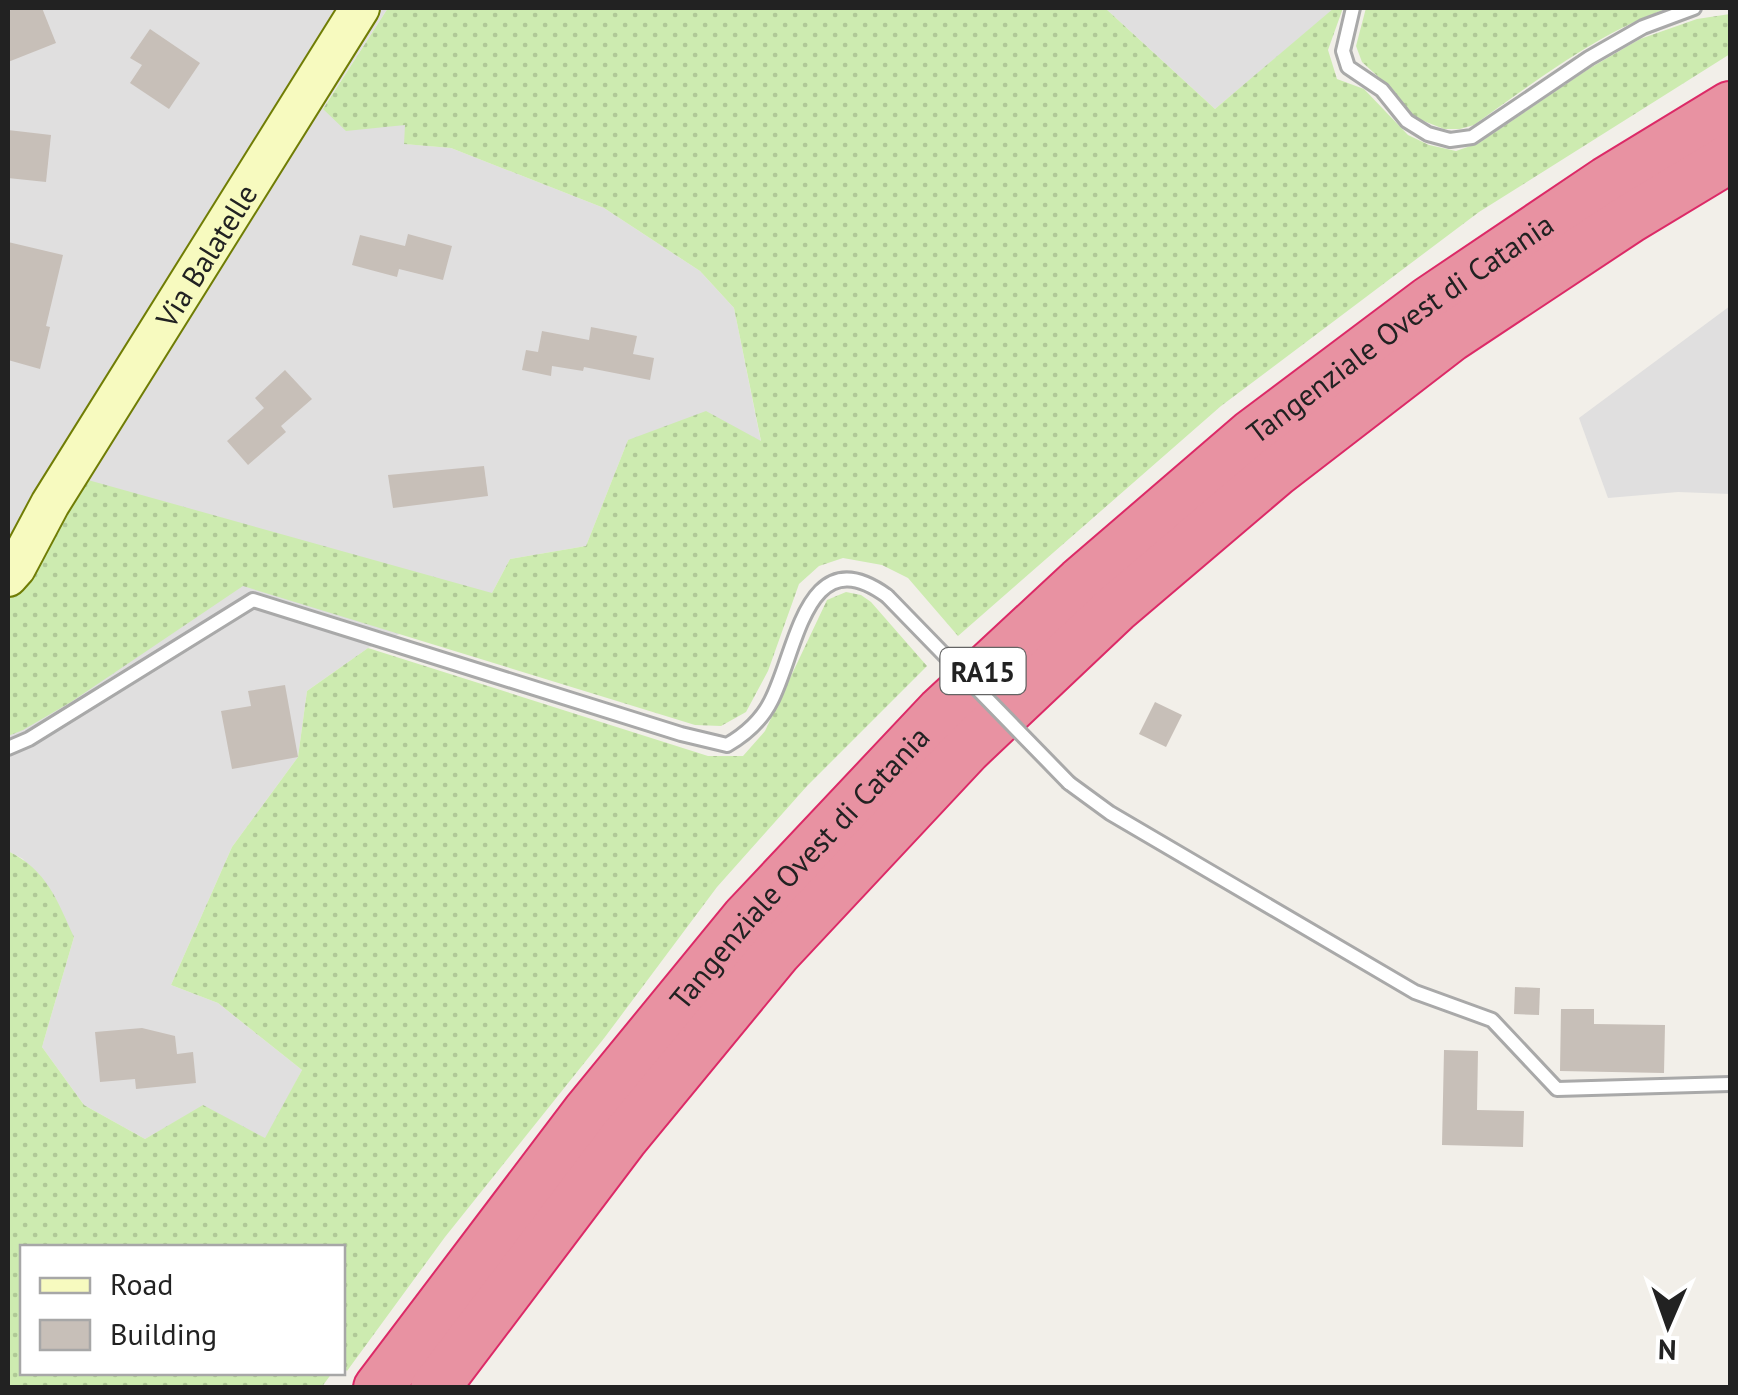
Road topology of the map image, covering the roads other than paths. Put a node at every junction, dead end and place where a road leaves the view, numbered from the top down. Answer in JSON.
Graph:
{"nodes":[{"id":1,"x":360,"y":8,"type":"edge"},
{"id":2,"x":1353,"y":8,"type":"edge"},
{"id":3,"x":1694,"y":8,"type":"edge"},
{"id":4,"x":1730,"y":106,"type":"edge"},
{"id":5,"x":1730,"y":158,"type":"edge"},
{"id":6,"x":50,"y":504,"type":"junction"},
{"id":7,"x":8,"y":550,"type":"edge"},
{"id":8,"x":8,"y":578,"type":"edge"},
{"id":9,"x":8,"y":748,"type":"edge"},
{"id":10,"x":1730,"y":1084,"type":"edge"},
{"id":11,"x":378,"y":1388,"type":"edge"},
{"id":12,"x":435,"y":1388,"type":"edge"}],
"edges":[{"from":1,"to":6,"type":"main road","name":"Via Balatelle"},
{"from":2,"to":3,"type":"lane"},
{"from":4,"to":11,"type":"highway","name":"Tangenziale Ovest di Catania","number":"RA15"},
{"from":5,"to":12,"type":"highway","name":"Tangenziale Ovest di Catania","number":"RA15"},
{"from":6,"to":7,"type":"main road"},
{"from":6,"to":8,"type":"main road"},
{"from":9,"to":10,"type":"lane","bridge":true}]}
